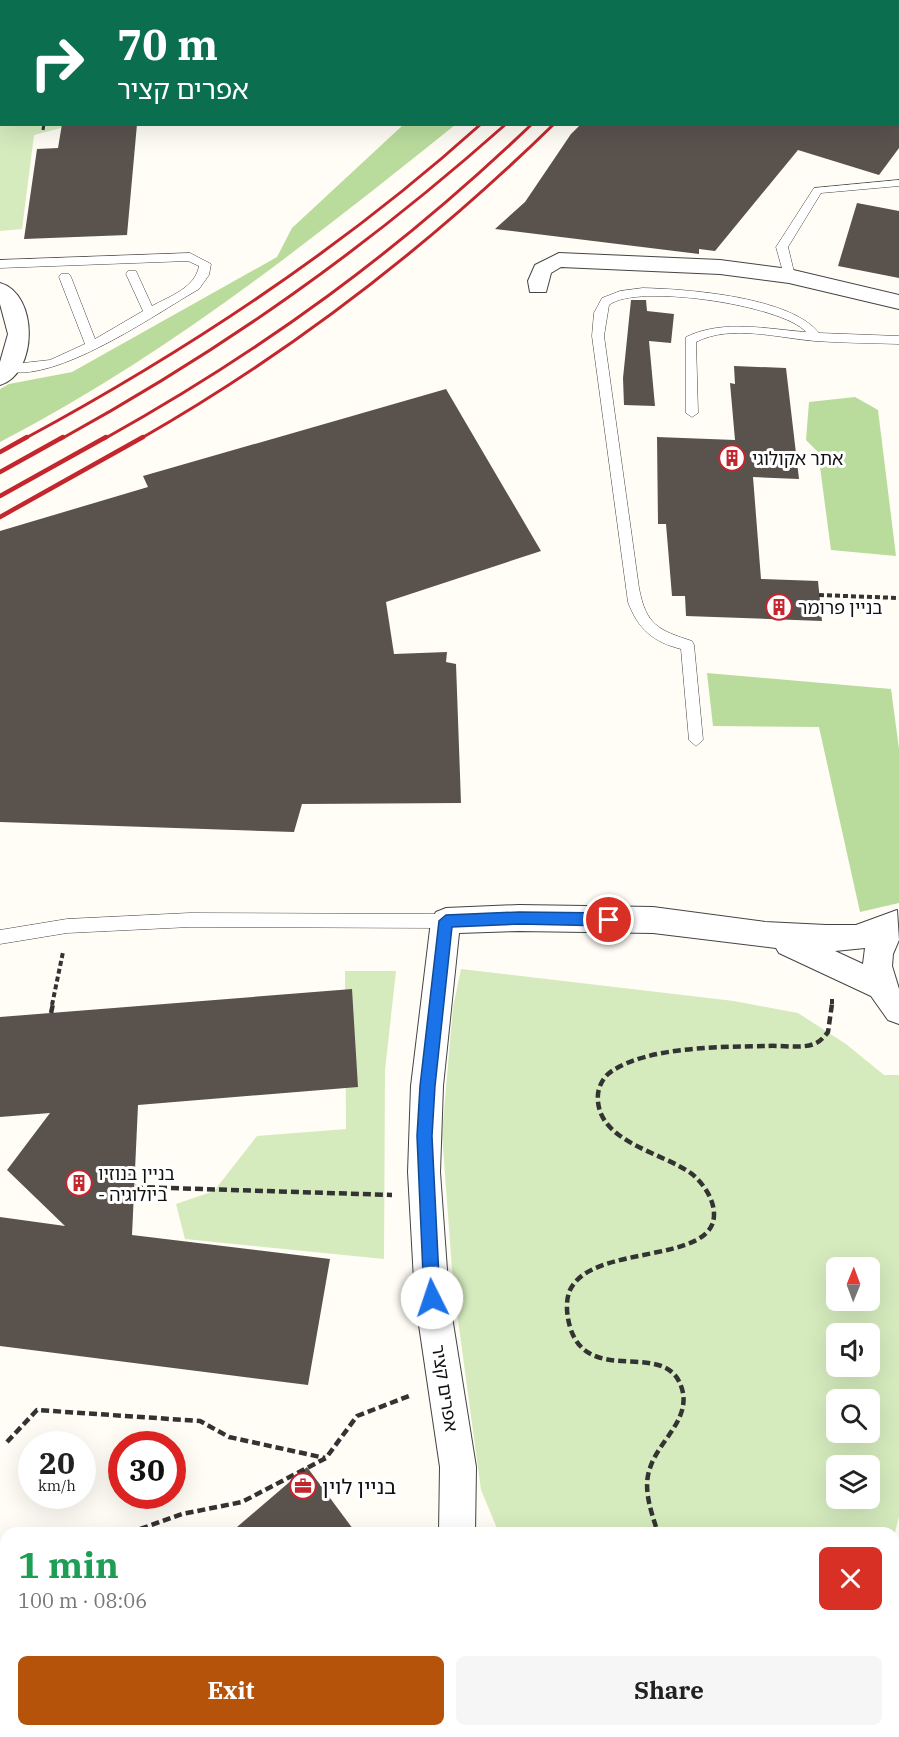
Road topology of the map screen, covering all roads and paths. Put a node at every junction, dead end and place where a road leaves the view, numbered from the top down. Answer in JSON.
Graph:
{"nodes":[{"id":1,"x":44,"y":126,"type":"edge"},
{"id":2,"x":43,"y":130,"type":"dead end"},
{"id":3,"x":899,"y":183,"type":"edge"},
{"id":4,"x":0,"y":264,"type":"edge"},
{"id":5,"x":132,"y":273,"type":"dead end"},
{"id":6,"x":789,"y":276,"type":"junction"},
{"id":7,"x":65,"y":277,"type":"dead end"},
{"id":8,"x":538,"y":287,"type":"dead end"},
{"id":9,"x":0,"y":290,"type":"edge"},
{"id":10,"x":899,"y":302,"type":"edge"},
{"id":11,"x":149,"y":312,"type":"junction"},
{"id":12,"x":816,"y":337,"type":"junction"},
{"id":13,"x":899,"y":340,"type":"edge"},
{"id":14,"x":92,"y":346,"type":"junction"},
{"id":15,"x":5,"y":372,"type":"edge"},
{"id":16,"x":692,"y":413,"type":"dead end"},
{"id":17,"x":819,"y":595,"type":"dead end"},
{"id":18,"x":899,"y":598,"type":"edge"},
{"id":19,"x":696,"y":741,"type":"dead end"},
{"id":20,"x":446,"y":921,"type":"junction"},
{"id":21,"x":895,"y":925,"type":"edge"},
{"id":22,"x":67,"y":926,"type":"junction"},
{"id":23,"x":765,"y":935,"type":"junction"},
{"id":24,"x":0,"y":938,"type":"edge"},
{"id":25,"x":833,"y":962,"type":"junction"},
{"id":26,"x":890,"y":999,"type":"edge"},
{"id":27,"x":51,"y":1013,"type":"dead end"},
{"id":28,"x":135,"y":1187,"type":"dead end"},
{"id":29,"x":425,"y":1196,"type":"junction"},
{"id":30,"x":443,"y":1384,"type":"junction"},
{"id":31,"x":7,"y":1442,"type":"dead end"},
{"id":32,"x":326,"y":1458,"type":"junction"},
{"id":33,"x":146,"y":1527,"type":"edge"},
{"id":34,"x":457,"y":1527,"type":"edge"},
{"id":35,"x":656,"y":1527,"type":"dead end"}],
"edges":[{"from":1,"to":2,"type":"path"},
{"from":3,"to":6,"type":"lane"},
{"from":4,"to":11,"type":"lane"},
{"from":5,"to":11,"type":"lane"},
{"from":6,"to":8,"type":"street"},
{"from":6,"to":10,"type":"street"},
{"from":7,"to":14,"type":"lane"},
{"from":9,"to":15,"type":"street"},
{"from":11,"to":14,"type":"lane"},
{"from":12,"to":13,"type":"lane"},
{"from":12,"to":16,"type":"lane"},
{"from":12,"to":19,"type":"lane"},
{"from":14,"to":15,"type":"lane"},
{"from":17,"to":18,"type":"path"},
{"from":20,"to":22,"type":"lane"},
{"from":20,"to":23,"type":"street"},
{"from":20,"to":29,"type":"street","name":"אפרים קציר"},
{"from":21,"to":23,"type":"street"},
{"from":21,"to":26,"type":"street"},
{"from":22,"to":24,"type":"lane"},
{"from":22,"to":27,"type":"path"},
{"from":23,"to":25,"type":"street"},
{"from":25,"to":26,"type":"street"},
{"from":25,"to":35,"type":"path"},
{"from":28,"to":29,"type":"path"},
{"from":29,"to":30,"type":"street","name":"אפרים קציר"},
{"from":30,"to":32,"type":"path"},
{"from":30,"to":34,"type":"street","name":"אפרים קציר"},
{"from":31,"to":32,"type":"path"},
{"from":32,"to":33,"type":"path"}]}
